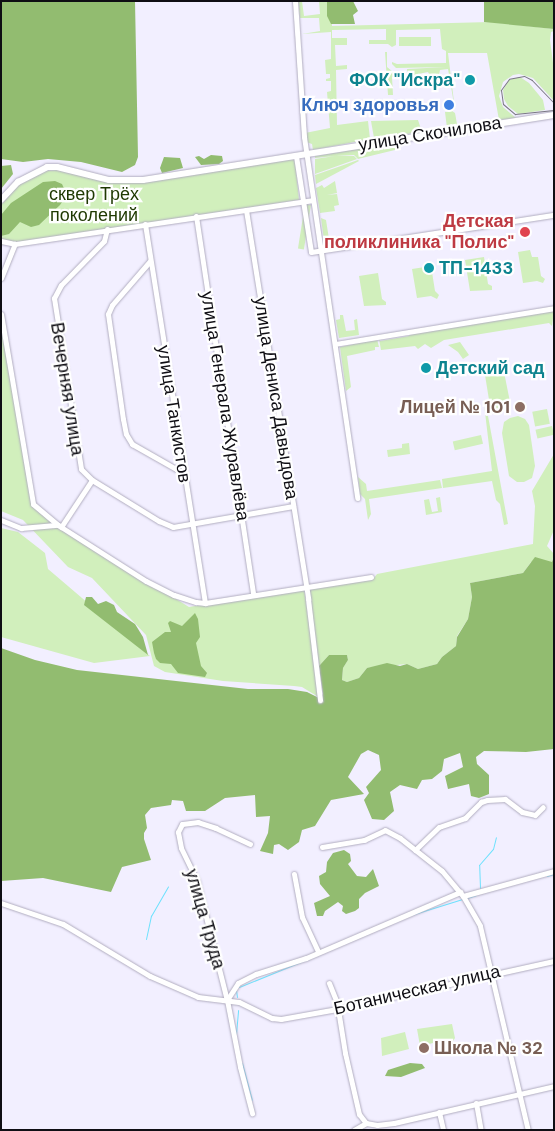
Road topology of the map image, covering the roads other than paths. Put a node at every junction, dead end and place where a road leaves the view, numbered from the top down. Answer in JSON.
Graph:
{"nodes":[{"id":1,"x":294,"y":1,"type":"edge"},
{"id":2,"x":554,"y":115,"type":"edge"},
{"id":3,"x":306,"y":154,"type":"junction"},
{"id":4,"x":296,"y":156,"type":"junction"},
{"id":5,"x":1,"y":200,"type":"edge"},
{"id":6,"x":313,"y":200,"type":"junction"},
{"id":7,"x":302,"y":202,"type":"junction"},
{"id":8,"x":246,"y":210,"type":"junction"},
{"id":9,"x":554,"y":214,"type":"edge"},
{"id":10,"x":196,"y":216,"type":"junction"},
{"id":11,"x":145,"y":224,"type":"junction"},
{"id":12,"x":107,"y":229,"type":"junction"},
{"id":13,"x":1,"y":241,"type":"edge"},
{"id":14,"x":15,"y":244,"type":"junction"},
{"id":15,"x":320,"y":250,"type":"junction"},
{"id":16,"x":150,"y":260,"type":"junction"},
{"id":17,"x":1,"y":278,"type":"edge"},
{"id":18,"x":554,"y":308,"type":"edge"},
{"id":19,"x":1,"y":314,"type":"edge"},
{"id":20,"x":335,"y":344,"type":"junction"},
{"id":21,"x":183,"y":472,"type":"junction"},
{"id":22,"x":92,"y":480,"type":"junction"},
{"id":23,"x":357,"y":498,"type":"dead end"},
{"id":24,"x":293,"y":506,"type":"junction"},
{"id":25,"x":241,"y":515,"type":"junction"},
{"id":26,"x":1,"y":520,"type":"edge"},
{"id":27,"x":192,"y":522,"type":"junction"},
{"id":28,"x":60,"y":526,"type":"junction"},
{"id":29,"x":371,"y":577,"type":"dead end"},
{"id":30,"x":305,"y":586,"type":"junction"},
{"id":31,"x":253,"y":595,"type":"junction"},
{"id":32,"x":205,"y":603,"type":"junction"},
{"id":33,"x":320,"y":700,"type":"dead end"},
{"id":34,"x":543,"y":807,"type":"dead end"},
{"id":35,"x":250,"y":844,"type":"dead end"},
{"id":36,"x":322,"y":847,"type":"dead end"},
{"id":37,"x":415,"y":850,"type":"junction"},
{"id":38,"x":554,"y":871,"type":"edge"},
{"id":39,"x":294,"y":874,"type":"dead end"},
{"id":40,"x":461,"y":894,"type":"junction"},
{"id":41,"x":1,"y":903,"type":"edge"},
{"id":42,"x":318,"y":952,"type":"junction"},
{"id":43,"x":554,"y":961,"type":"edge"},
{"id":44,"x":491,"y":974,"type":"junction"},
{"id":45,"x":329,"y":983,"type":"dead end"},
{"id":46,"x":227,"y":1000,"type":"junction"},
{"id":47,"x":337,"y":1009,"type":"junction"},
{"id":48,"x":554,"y":1086,"type":"edge"},
{"id":49,"x":518,"y":1094,"type":"junction"},
{"id":50,"x":476,"y":1103,"type":"junction"},
{"id":51,"x":439,"y":1112,"type":"junction"},
{"id":52,"x":252,"y":1113,"type":"dead end"},
{"id":53,"x":366,"y":1123,"type":"junction"},
{"id":54,"x":394,"y":1123,"type":"junction"},
{"id":55,"x":354,"y":1130,"type":"edge"},
{"id":56,"x":395,"y":1130,"type":"edge"},
{"id":57,"x":443,"y":1130,"type":"edge"},
{"id":58,"x":481,"y":1130,"type":"edge"},
{"id":59,"x":528,"y":1130,"type":"edge"}],
"edges":[{"from":1,"to":3,"type":"street"},
{"from":2,"to":3,"type":"street","name":"улица Скочилова"},
{"from":3,"to":4,"type":"street","name":"улица Скочилова"},
{"from":3,"to":6,"type":"street"},
{"from":4,"to":5,"type":"street","name":"улица Скочилова"},
{"from":4,"to":7,"type":"street"},
{"from":6,"to":7,"type":"street"},
{"from":6,"to":15,"type":"street"},
{"from":7,"to":8,"type":"street"},
{"from":7,"to":15,"type":"street"},
{"from":8,"to":10,"type":"street"},
{"from":8,"to":24,"type":"street","name":"улица Дениса Давыдова"},
{"from":9,"to":15,"type":"street"},
{"from":10,"to":11,"type":"street"},
{"from":10,"to":25,"type":"street","name":"улица Генерала Журавлёва"},
{"from":11,"to":12,"type":"street"},
{"from":11,"to":16,"type":"street","name":"улица Танкистов"},
{"from":12,"to":14,"type":"street"},
{"from":12,"to":22,"type":"street","name":"Вечерняя улица"},
{"from":13,"to":14,"type":"street"},
{"from":14,"to":17,"type":"street"},
{"from":15,"to":20,"type":"street"},
{"from":16,"to":21,"type":"street","name":"улица Танкистов"},
{"from":16,"to":21,"type":"street"},
{"from":18,"to":20,"type":"street"},
{"from":19,"to":28,"type":"street"},
{"from":20,"to":23,"type":"street"},
{"from":21,"to":27,"type":"street","name":"улица Танкистов"},
{"from":22,"to":27,"type":"street","name":"Вечерняя улица"},
{"from":22,"to":28,"type":"street"},
{"from":24,"to":25,"type":"street","name":"Вечерняя улица"},
{"from":24,"to":30,"type":"street","name":"улица Дениса Давыдова"},
{"from":25,"to":27,"type":"street","name":"Вечерняя улица"},
{"from":25,"to":31,"type":"street","name":"улица Генерала Журавлёва"},
{"from":26,"to":28,"type":"street"},
{"from":27,"to":32,"type":"street","name":"улица Танкистов"},
{"from":28,"to":32,"type":"street"},
{"from":29,"to":30,"type":"street"},
{"from":30,"to":31,"type":"street"},
{"from":30,"to":33,"type":"street","name":"улица Дениса Давыдова"},
{"from":31,"to":32,"type":"street"},
{"from":34,"to":37,"type":"street"},
{"from":35,"to":46,"type":"street","name":"улица Труда"},
{"from":36,"to":37,"type":"street"},
{"from":37,"to":40,"type":"street"},
{"from":38,"to":40,"type":"street","name":"улица Труда"},
{"from":39,"to":42,"type":"street"},
{"from":40,"to":42,"type":"street","name":"улица Труда"},
{"from":40,"to":44,"type":"street"},
{"from":41,"to":46,"type":"street"},
{"from":42,"to":46,"type":"street","name":"улица Труда"},
{"from":43,"to":44,"type":"street","name":"Ботаническая улица"},
{"from":44,"to":47,"type":"street","name":"Ботаническая улица"},
{"from":44,"to":49,"type":"street"},
{"from":45,"to":47,"type":"street"},
{"from":46,"to":47,"type":"street","name":"Ботаническая улица"},
{"from":46,"to":52,"type":"street"},
{"from":47,"to":53,"type":"street"},
{"from":48,"to":49,"type":"street"},
{"from":49,"to":50,"type":"street"},
{"from":49,"to":59,"type":"street"},
{"from":50,"to":51,"type":"street"},
{"from":50,"to":58,"type":"street"},
{"from":51,"to":54,"type":"street"},
{"from":51,"to":57,"type":"street"},
{"from":53,"to":54,"type":"street"},
{"from":53,"to":55,"type":"street"},
{"from":54,"to":56,"type":"street"}]}
